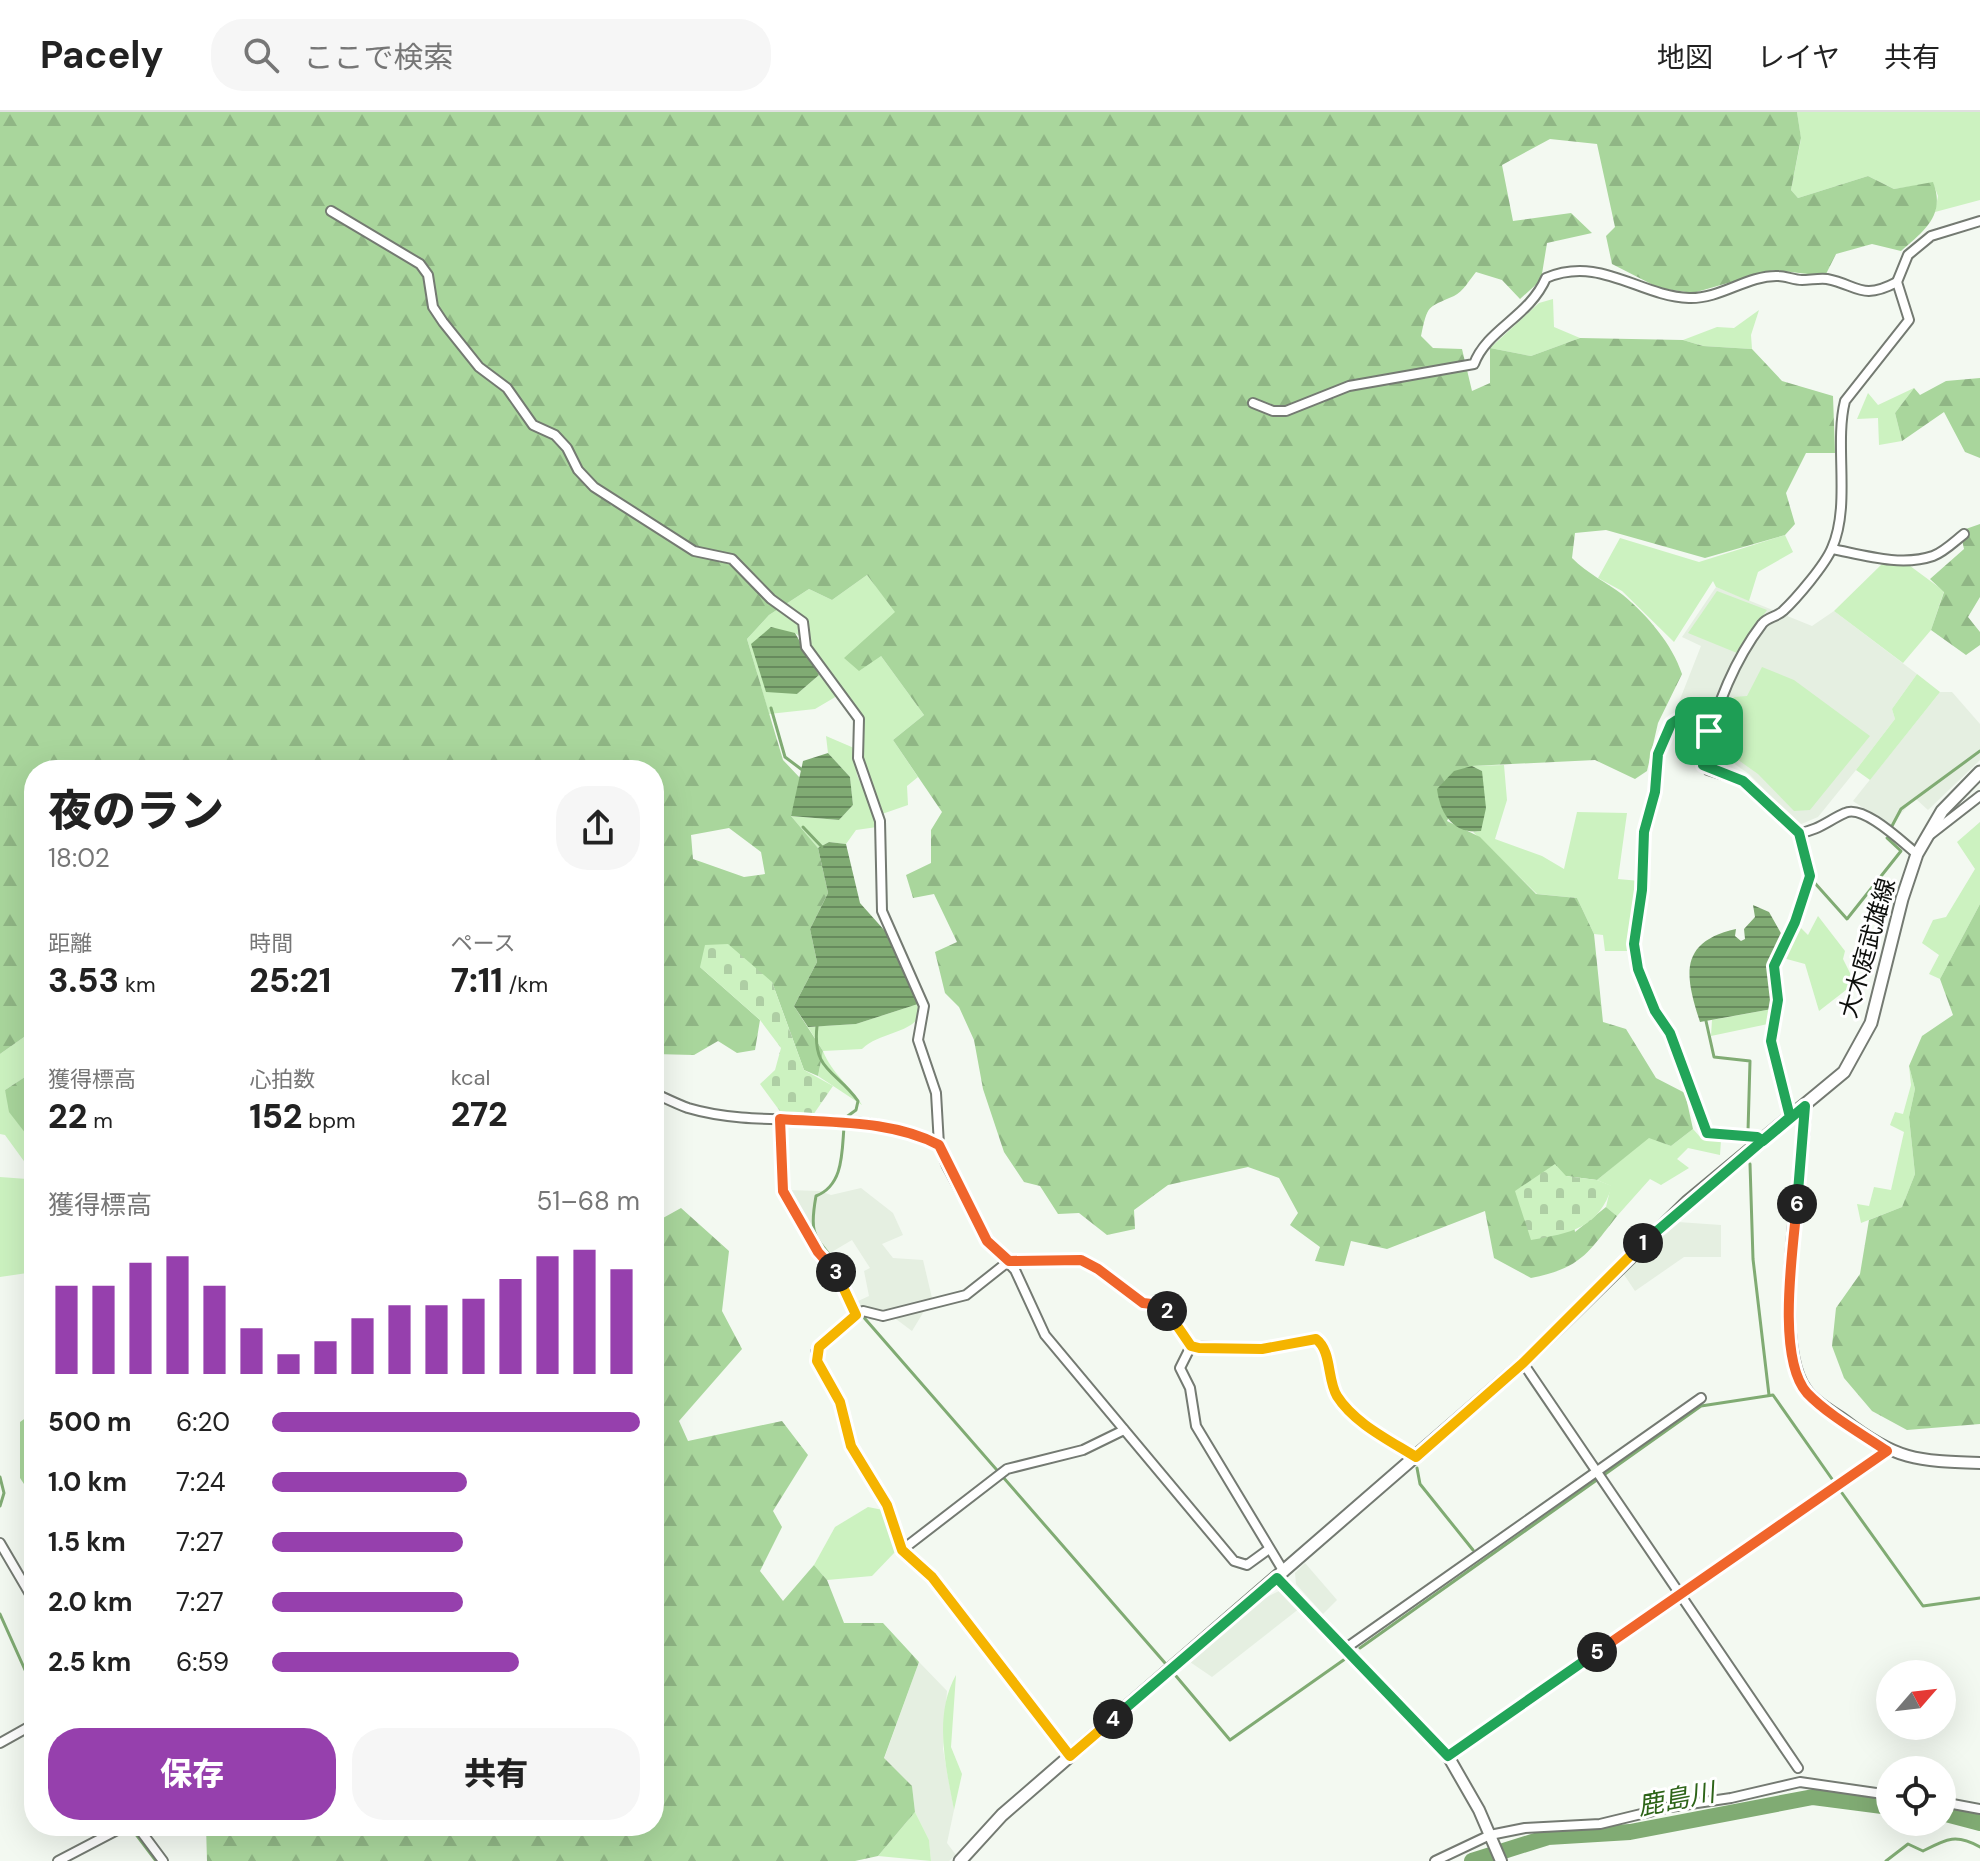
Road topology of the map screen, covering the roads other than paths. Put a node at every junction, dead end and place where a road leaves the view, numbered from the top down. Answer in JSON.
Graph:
{"nodes":[{"id":1,"x":331,"y":211,"type":"dead end"},
{"id":2,"x":1980,"y":221,"type":"edge"},
{"id":3,"x":1897,"y":282,"type":"junction"},
{"id":4,"x":1253,"y":403,"type":"dead end"},
{"id":5,"x":1964,"y":534,"type":"dead end"},
{"id":6,"x":1832,"y":549,"type":"junction"},
{"id":7,"x":1709,"y":731,"type":"junction"},
{"id":8,"x":1980,"y":772,"type":"edge"},
{"id":9,"x":1980,"y":796,"type":"edge"},
{"id":10,"x":1799,"y":833,"type":"junction"},
{"id":11,"x":1926,"y":836,"type":"junction"},
{"id":12,"x":1917,"y":854,"type":"junction"},
{"id":13,"x":664,"y":1097,"type":"edge"},
{"id":14,"x":1805,"y":1106,"type":"junction"},
{"id":15,"x":1790,"y":1117,"type":"junction"},
{"id":16,"x":780,"y":1119,"type":"junction"},
{"id":17,"x":1763,"y":1141,"type":"junction"},
{"id":18,"x":939,"y":1145,"type":"junction"},
{"id":19,"x":1009,"y":1261,"type":"junction"},
{"id":20,"x":856,"y":1315,"type":"junction"},
{"id":21,"x":1191,"y":1346,"type":"junction"},
{"id":22,"x":1523,"y":1363,"type":"junction"},
{"id":23,"x":1701,"y":1398,"type":"dead end"},
{"id":24,"x":1124,"y":1430,"type":"junction"},
{"id":25,"x":1887,"y":1451,"type":"junction"},
{"id":26,"x":1416,"y":1457,"type":"junction"},
{"id":27,"x":1980,"y":1463,"type":"edge"},
{"id":28,"x":1596,"y":1471,"type":"junction"},
{"id":29,"x":0,"y":1543,"type":"edge"},
{"id":30,"x":1269,"y":1549,"type":"junction"},
{"id":31,"x":902,"y":1550,"type":"junction"},
{"id":32,"x":1281,"y":1575,"type":"junction"},
{"id":33,"x":24,"y":1584,"type":"edge"},
{"id":34,"x":1679,"y":1595,"type":"junction"},
{"id":35,"x":1346,"y":1648,"type":"junction"},
{"id":36,"x":24,"y":1730,"type":"edge"},
{"id":37,"x":0,"y":1743,"type":"edge"},
{"id":38,"x":1070,"y":1756,"type":"junction"},
{"id":39,"x":1448,"y":1756,"type":"junction"},
{"id":40,"x":1798,"y":1768,"type":"dead end"},
{"id":41,"x":1876,"y":1793,"type":"edge"},
{"id":42,"x":1956,"y":1805,"type":"edge"},
{"id":43,"x":1980,"y":1809,"type":"edge"},
{"id":44,"x":1490,"y":1835,"type":"junction"},
{"id":45,"x":106,"y":1836,"type":"edge"},
{"id":46,"x":144,"y":1836,"type":"edge"},
{"id":47,"x":58,"y":1861,"type":"edge"},
{"id":48,"x":163,"y":1861,"type":"edge"},
{"id":49,"x":960,"y":1861,"type":"edge"},
{"id":50,"x":1435,"y":1861,"type":"edge"},
{"id":51,"x":1501,"y":1861,"type":"edge"}],
"edges":[{"from":1,"to":18,"type":"street"},
{"from":2,"to":3,"type":"street"},
{"from":3,"to":4,"type":"street"},
{"from":3,"to":6,"type":"street"},
{"from":5,"to":6,"type":"street"},
{"from":6,"to":7,"type":"street"},
{"from":7,"to":10,"type":"street"},
{"from":7,"to":17,"type":"street"},
{"from":8,"to":11,"type":"main road","name":"大木庭武雄線"},
{"from":9,"to":11,"type":"street"},
{"from":10,"to":12,"type":"street"},
{"from":10,"to":15,"type":"street"},
{"from":11,"to":12,"type":"main road","name":"大木庭武雄線"},
{"from":12,"to":14,"type":"main road","name":"大木庭武雄線"},
{"from":13,"to":16,"type":"street"},
{"from":14,"to":15,"type":"main road","name":"大木庭武雄線"},
{"from":14,"to":25,"type":"street"},
{"from":15,"to":17,"type":"main road","name":"大木庭武雄線"},
{"from":16,"to":18,"type":"street"},
{"from":16,"to":20,"type":"street"},
{"from":17,"to":22,"type":"main road","name":"大木庭武雄線"},
{"from":18,"to":19,"type":"street"},
{"from":19,"to":20,"type":"street"},
{"from":19,"to":21,"type":"street"},
{"from":19,"to":24,"type":"street"},
{"from":20,"to":31,"type":"street"},
{"from":21,"to":26,"type":"street"},
{"from":21,"to":30,"type":"street"},
{"from":22,"to":26,"type":"main road","name":"大木庭武雄線"},
{"from":22,"to":28,"type":"street"},
{"from":23,"to":28,"type":"street"},
{"from":24,"to":30,"type":"street"},
{"from":24,"to":31,"type":"street"},
{"from":25,"to":27,"type":"street"},
{"from":25,"to":34,"type":"street"},
{"from":26,"to":32,"type":"main road","name":"大木庭武雄線"},
{"from":28,"to":34,"type":"street"},
{"from":28,"to":35,"type":"street"},
{"from":29,"to":33,"type":"street"},
{"from":30,"to":32,"type":"street"},
{"from":31,"to":38,"type":"street"},
{"from":32,"to":35,"type":"street"},
{"from":32,"to":38,"type":"main road","name":"大木庭武雄線"},
{"from":34,"to":39,"type":"street"},
{"from":34,"to":40,"type":"street"},
{"from":35,"to":39,"type":"street"},
{"from":36,"to":37,"type":"street"},
{"from":38,"to":49,"type":"main road","name":"大木庭武雄線"},
{"from":39,"to":44,"type":"street"},
{"from":41,"to":44,"type":"street"},
{"from":42,"to":43,"type":"street"},
{"from":44,"to":50,"type":"street"},
{"from":44,"to":51,"type":"street"},
{"from":45,"to":47,"type":"street"},
{"from":46,"to":48,"type":"street"}]}
